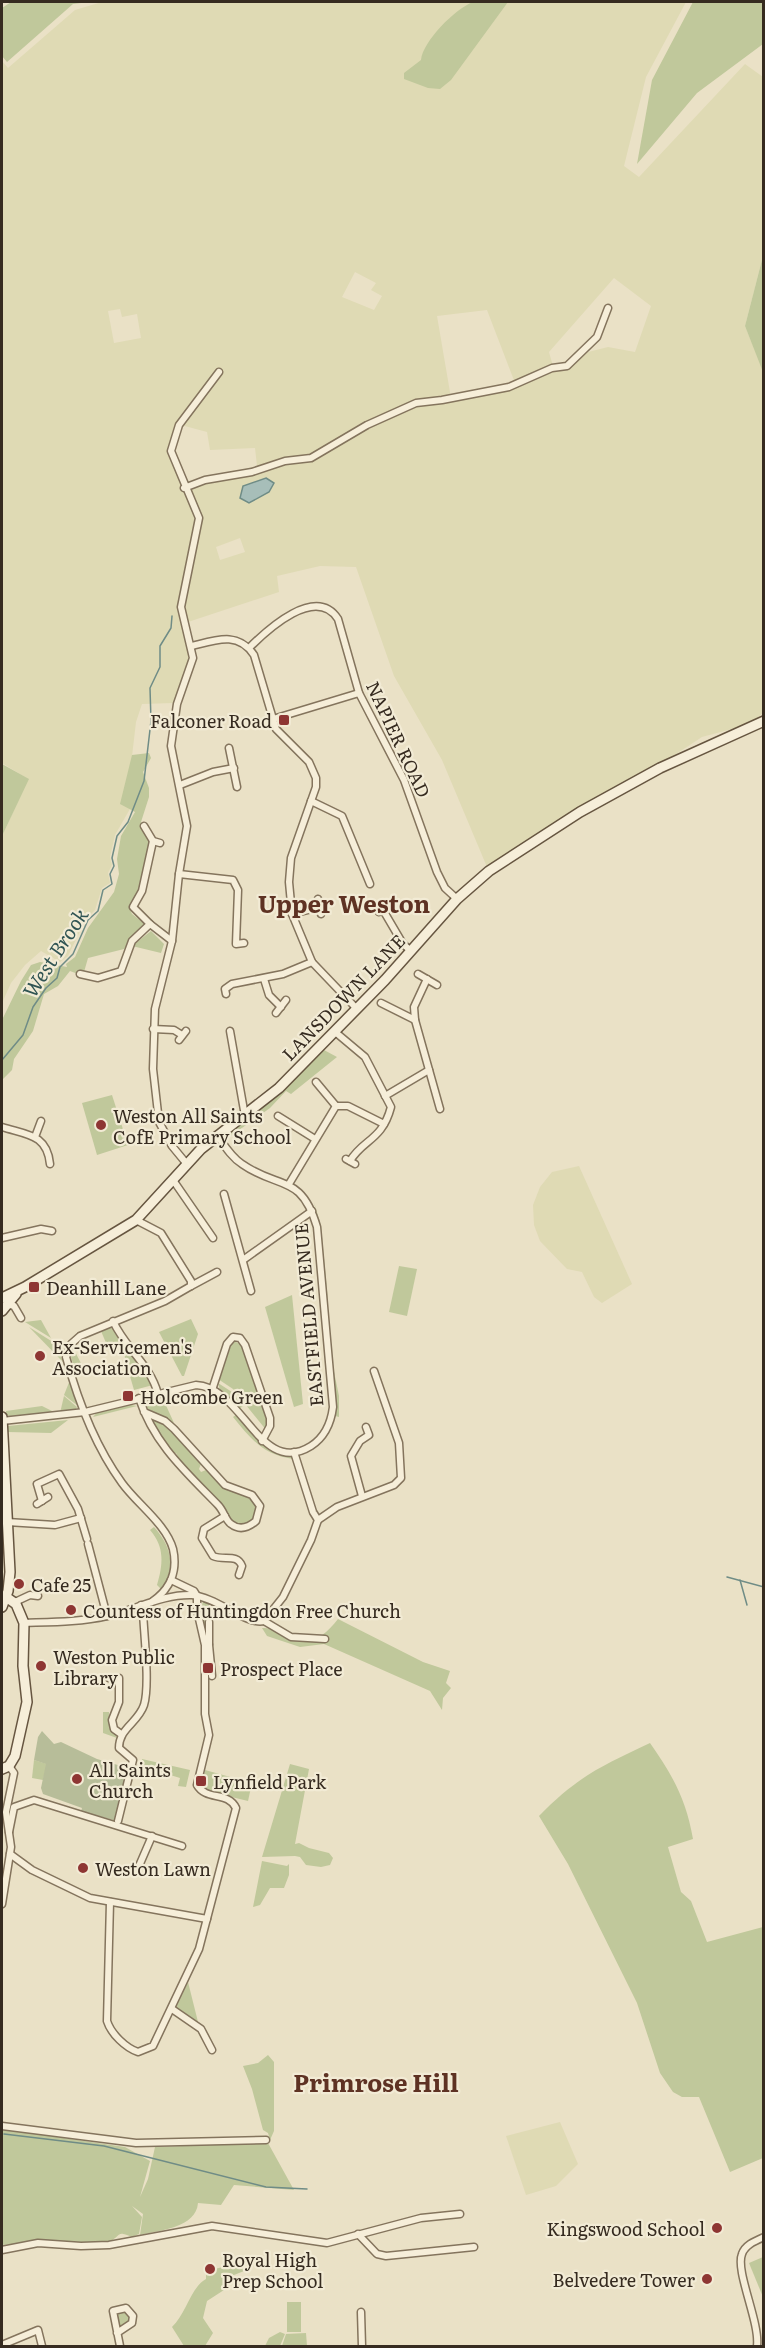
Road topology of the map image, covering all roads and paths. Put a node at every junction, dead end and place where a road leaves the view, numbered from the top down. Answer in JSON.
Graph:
{"nodes":[{"id":1,"x":608,"y":308,"type":"dead end"},
{"id":2,"x":219,"y":372,"type":"dead end"},
{"id":3,"x":184,"y":488,"type":"junction"},
{"id":4,"x":192,"y":646,"type":"junction"},
{"id":5,"x":249,"y":648,"type":"junction"},
{"id":6,"x":359,"y":693,"type":"junction"},
{"id":7,"x":273,"y":719,"type":"junction"},
{"id":8,"x":764,"y":721,"type":"edge"},
{"id":9,"x":230,"y":748,"type":"dead end"},
{"id":10,"x":234,"y":768,"type":"junction"},
{"id":11,"x":180,"y":785,"type":"junction"},
{"id":12,"x":237,"y":787,"type":"dead end"},
{"id":13,"x":311,"y":801,"type":"junction"},
{"id":14,"x":144,"y":826,"type":"dead end"},
{"id":15,"x":366,"y":873,"type":"junction"},
{"id":16,"x":179,"y":874,"type":"junction"},
{"id":17,"x":358,"y":876,"type":"dead end"},
{"id":18,"x":370,"y":884,"type":"dead end"},
{"id":19,"x":318,"y":899,"type":"dead end"},
{"id":20,"x":457,"y":899,"type":"junction"},
{"id":21,"x":379,"y":912,"type":"dead end"},
{"id":22,"x":292,"y":914,"type":"junction"},
{"id":23,"x":150,"y":924,"type":"junction"},
{"id":24,"x":172,"y":940,"type":"junction"},
{"id":25,"x":244,"y":943,"type":"dead end"},
{"id":26,"x":411,"y":951,"type":"junction"},
{"id":27,"x":312,"y":962,"type":"junction"},
{"id":28,"x":80,"y":974,"type":"dead end"},
{"id":29,"x":418,"y":974,"type":"dead end"},
{"id":30,"x":91,"y":977,"type":"junction"},
{"id":31,"x":264,"y":979,"type":"junction"},
{"id":32,"x":427,"y":979,"type":"junction"},
{"id":33,"x":88,"y":985,"type":"dead end"},
{"id":34,"x":437,"y":985,"type":"dead end"},
{"id":35,"x":226,"y":994,"type":"dead end"},
{"id":36,"x":286,"y":1000,"type":"dead end"},
{"id":37,"x":381,"y":1003,"type":"dead end"},
{"id":38,"x":281,"y":1007,"type":"junction"},
{"id":39,"x":356,"y":1008,"type":"junction"},
{"id":40,"x":276,"y":1013,"type":"dead end"},
{"id":41,"x":415,"y":1020,"type":"junction"},
{"id":42,"x":153,"y":1029,"type":"junction"},
{"id":43,"x":230,"y":1031,"type":"dead end"},
{"id":44,"x":334,"y":1031,"type":"junction"},
{"id":45,"x":182,"y":1035,"type":"dead end"},
{"id":46,"x":429,"y":1070,"type":"junction"},
{"id":47,"x":315,"y":1082,"type":"dead end"},
{"id":48,"x":385,"y":1096,"type":"junction"},
{"id":49,"x":336,"y":1106,"type":"junction"},
{"id":50,"x":440,"y":1109,"type":"dead end"},
{"id":51,"x":245,"y":1116,"type":"junction"},
{"id":52,"x":277,"y":1116,"type":"dead end"},
{"id":53,"x":41,"y":1121,"type":"dead end"},
{"id":54,"x":384,"y":1124,"type":"junction"},
{"id":55,"x":2,"y":1127,"type":"edge"},
{"id":56,"x":218,"y":1135,"type":"junction"},
{"id":57,"x":35,"y":1137,"type":"junction"},
{"id":58,"x":315,"y":1139,"type":"junction"},
{"id":59,"x":57,"y":1157,"type":"dead end"},
{"id":60,"x":351,"y":1161,"type":"dead end"},
{"id":61,"x":186,"y":1163,"type":"junction"},
{"id":62,"x":172,"y":1180,"type":"junction"},
{"id":63,"x":289,"y":1184,"type":"junction"},
{"id":64,"x":224,"y":1194,"type":"dead end"},
{"id":65,"x":312,"y":1211,"type":"junction"},
{"id":66,"x":136,"y":1220,"type":"junction"},
{"id":67,"x":52,"y":1231,"type":"dead end"},
{"id":68,"x":2,"y":1238,"type":"edge"},
{"id":69,"x":213,"y":1238,"type":"dead end"},
{"id":70,"x":243,"y":1260,"type":"junction"},
{"id":71,"x":217,"y":1272,"type":"dead end"},
{"id":72,"x":191,"y":1286,"type":"junction"},
{"id":73,"x":251,"y":1291,"type":"dead end"},
{"id":74,"x":3,"y":1306,"type":"edge"},
{"id":75,"x":21,"y":1318,"type":"dead end"},
{"id":76,"x":113,"y":1321,"type":"junction"},
{"id":77,"x":374,"y":1371,"type":"dead end"},
{"id":78,"x":213,"y":1387,"type":"junction"},
{"id":79,"x":158,"y":1394,"type":"junction"},
{"id":80,"x":139,"y":1398,"type":"junction"},
{"id":81,"x":85,"y":1412,"type":"junction"},
{"id":82,"x":144,"y":1412,"type":"junction"},
{"id":83,"x":2,"y":1417,"type":"edge"},
{"id":84,"x":2,"y":1421,"type":"edge"},
{"id":85,"x":366,"y":1427,"type":"dead end"},
{"id":86,"x":262,"y":1441,"type":"junction"},
{"id":87,"x":294,"y":1452,"type":"junction"},
{"id":88,"x":362,"y":1496,"type":"junction"},
{"id":89,"x":42,"y":1501,"type":"dead end"},
{"id":90,"x":225,"y":1516,"type":"junction"},
{"id":91,"x":81,"y":1518,"type":"junction"},
{"id":92,"x":318,"y":1520,"type":"junction"},
{"id":93,"x":7,"y":1522,"type":"junction"},
{"id":94,"x":239,"y":1575,"type":"dead end"},
{"id":95,"x":171,"y":1580,"type":"junction"},
{"id":96,"x":38,"y":1596,"type":"dead end"},
{"id":97,"x":197,"y":1596,"type":"junction"},
{"id":98,"x":7,"y":1597,"type":"edge"},
{"id":99,"x":153,"y":1601,"type":"junction"},
{"id":100,"x":141,"y":1605,"type":"junction"},
{"id":101,"x":2,"y":1607,"type":"edge"},
{"id":102,"x":108,"y":1616,"type":"junction"},
{"id":103,"x":264,"y":1621,"type":"junction"},
{"id":104,"x":209,"y":1622,"type":"dead end"},
{"id":105,"x":24,"y":1623,"type":"junction"},
{"id":106,"x":325,"y":1639,"type":"dead end"},
{"id":107,"x":207,"y":1645,"type":"junction"},
{"id":108,"x":212,"y":1676,"type":"dead end"},
{"id":109,"x":109,"y":1678,"type":"dead end"},
{"id":110,"x":121,"y":1734,"type":"junction"},
{"id":111,"x":5,"y":1767,"type":"edge"},
{"id":112,"x":118,"y":1821,"type":"dead end"},
{"id":113,"x":9,"y":1832,"type":"junction"},
{"id":114,"x":152,"y":1836,"type":"junction"},
{"id":115,"x":182,"y":1846,"type":"dead end"},
{"id":116,"x":10,"y":1854,"type":"junction"},
{"id":117,"x":139,"y":1866,"type":"dead end"},
{"id":118,"x":110,"y":1902,"type":"junction"},
{"id":119,"x":2,"y":1904,"type":"edge"},
{"id":120,"x":207,"y":1919,"type":"junction"},
{"id":121,"x":172,"y":2009,"type":"junction"},
{"id":122,"x":212,"y":2045,"type":"dead end"},
{"id":123,"x":2,"y":2126,"type":"edge"},
{"id":124,"x":266,"y":2140,"type":"dead end"},
{"id":125,"x":460,"y":2214,"type":"dead end"},
{"id":126,"x":358,"y":2234,"type":"junction"},
{"id":127,"x":764,"y":2237,"type":"edge"},
{"id":128,"x":474,"y":2247,"type":"dead end"},
{"id":129,"x":2,"y":2250,"type":"edge"},
{"id":130,"x":361,"y":2312,"type":"dead end"},
{"id":131,"x":117,"y":2333,"type":"dead end"},
{"id":132,"x":2,"y":2345,"type":"edge"},
{"id":133,"x":42,"y":2346,"type":"edge"},
{"id":134,"x":120,"y":2346,"type":"edge"},
{"id":135,"x":362,"y":2346,"type":"edge"},
{"id":136,"x":757,"y":2346,"type":"edge"}],
"edges":[{"from":1,"to":3,"type":"street"},
{"from":2,"to":3,"type":"street"},
{"from":3,"to":4,"type":"street"},
{"from":4,"to":5,"type":"street"},
{"from":4,"to":11,"type":"street"},
{"from":5,"to":6,"type":"street","name":"NAPIER ROAD"},
{"from":5,"to":7,"type":"street"},
{"from":6,"to":7,"type":"street"},
{"from":6,"to":20,"type":"street","name":"NAPIER ROAD"},
{"from":7,"to":13,"type":"street"},
{"from":8,"to":20,"type":"street","name":"LANSDOWN LANE"},
{"from":9,"to":10,"type":"street"},
{"from":10,"to":11,"type":"street"},
{"from":10,"to":12,"type":"street"},
{"from":11,"to":16,"type":"street"},
{"from":13,"to":15,"type":"street"},
{"from":13,"to":22,"type":"street"},
{"from":14,"to":23,"type":"street"},
{"from":15,"to":17,"type":"street"},
{"from":15,"to":18,"type":"street"},
{"from":16,"to":24,"type":"street"},
{"from":16,"to":25,"type":"street"},
{"from":19,"to":22,"type":"street"},
{"from":20,"to":26,"type":"street","name":"LANSDOWN LANE"},
{"from":21,"to":26,"type":"street"},
{"from":22,"to":27,"type":"street"},
{"from":23,"to":24,"type":"street"},
{"from":23,"to":30,"type":"street"},
{"from":24,"to":42,"type":"street"},
{"from":26,"to":39,"type":"street","name":"LANSDOWN LANE"},
{"from":27,"to":31,"type":"street"},
{"from":27,"to":39,"type":"street"},
{"from":28,"to":30,"type":"street"},
{"from":29,"to":32,"type":"street"},
{"from":30,"to":33,"type":"street"},
{"from":31,"to":35,"type":"street"},
{"from":31,"to":38,"type":"street"},
{"from":32,"to":34,"type":"street"},
{"from":32,"to":41,"type":"street"},
{"from":36,"to":38,"type":"street"},
{"from":37,"to":41,"type":"street"},
{"from":38,"to":40,"type":"street"},
{"from":39,"to":44,"type":"street","name":"LANSDOWN LANE"},
{"from":41,"to":46,"type":"street"},
{"from":42,"to":45,"type":"street"},
{"from":42,"to":61,"type":"street"},
{"from":43,"to":51,"type":"street"},
{"from":44,"to":48,"type":"street"},
{"from":44,"to":51,"type":"street","name":"LANSDOWN LANE"},
{"from":46,"to":48,"type":"street"},
{"from":46,"to":50,"type":"street"},
{"from":47,"to":49,"type":"street"},
{"from":48,"to":54,"type":"street"},
{"from":49,"to":54,"type":"street"},
{"from":49,"to":58,"type":"street"},
{"from":51,"to":56,"type":"street","name":"LANSDOWN LANE"},
{"from":52,"to":58,"type":"street"},
{"from":53,"to":57,"type":"street"},
{"from":54,"to":60,"type":"street"},
{"from":55,"to":57,"type":"street"},
{"from":56,"to":61,"type":"street","name":"LANSDOWN LANE"},
{"from":56,"to":63,"type":"street","name":"EASTFIELD AVENUE"},
{"from":57,"to":59,"type":"street"},
{"from":58,"to":63,"type":"street"},
{"from":61,"to":62,"type":"street","name":"LANSDOWN LANE"},
{"from":62,"to":66,"type":"street","name":"LANSDOWN LANE"},
{"from":62,"to":69,"type":"street"},
{"from":63,"to":65,"type":"street","name":"EASTFIELD AVENUE"},
{"from":64,"to":70,"type":"street"},
{"from":65,"to":70,"type":"street"},
{"from":65,"to":87,"type":"street","name":"EASTFIELD AVENUE"},
{"from":66,"to":72,"type":"street"},
{"from":66,"to":74,"type":"street","name":"LANSDOWN LANE"},
{"from":67,"to":68,"type":"street"},
{"from":70,"to":73,"type":"street"},
{"from":71,"to":72,"type":"street"},
{"from":72,"to":76,"type":"street"},
{"from":74,"to":75,"type":"street"},
{"from":76,"to":79,"type":"street"},
{"from":76,"to":81,"type":"street"},
{"from":77,"to":88,"type":"street"},
{"from":78,"to":79,"type":"street"},
{"from":78,"to":86,"type":"street"},
{"from":78,"to":86,"type":"street"},
{"from":79,"to":80,"type":"street"},
{"from":80,"to":81,"type":"street"},
{"from":80,"to":82,"type":"street"},
{"from":81,"to":84,"type":"street"},
{"from":81,"to":95,"type":"street"},
{"from":82,"to":90,"type":"street"},
{"from":82,"to":90,"type":"street"},
{"from":83,"to":84,"type":"street"},
{"from":84,"to":93,"type":"street"},
{"from":85,"to":88,"type":"street"},
{"from":86,"to":87,"type":"street"},
{"from":87,"to":92,"type":"street"},
{"from":88,"to":92,"type":"street"},
{"from":89,"to":91,"type":"street"},
{"from":90,"to":94,"type":"street"},
{"from":91,"to":93,"type":"street"},
{"from":91,"to":102,"type":"street"},
{"from":92,"to":103,"type":"street"},
{"from":93,"to":98,"type":"street"},
{"from":95,"to":97,"type":"street"},
{"from":95,"to":99,"type":"street"},
{"from":96,"to":98,"type":"street"},
{"from":97,"to":99,"type":"street"},
{"from":97,"to":103,"type":"street"},
{"from":97,"to":107,"type":"street"},
{"from":98,"to":101,"type":"street"},
{"from":98,"to":105,"type":"street"},
{"from":99,"to":100,"type":"street"},
{"from":100,"to":102,"type":"street"},
{"from":100,"to":110,"type":"street"},
{"from":102,"to":105,"type":"street"},
{"from":103,"to":106,"type":"street"},
{"from":104,"to":107,"type":"street"},
{"from":105,"to":111,"type":"street"},
{"from":107,"to":108,"type":"street"},
{"from":107,"to":120,"type":"street"},
{"from":109,"to":110,"type":"street"},
{"from":110,"to":112,"type":"street"},
{"from":111,"to":113,"type":"street"},
{"from":113,"to":114,"type":"street"},
{"from":113,"to":116,"type":"street"},
{"from":114,"to":115,"type":"street"},
{"from":114,"to":117,"type":"street"},
{"from":116,"to":118,"type":"street"},
{"from":116,"to":119,"type":"street"},
{"from":118,"to":120,"type":"street"},
{"from":118,"to":121,"type":"street"},
{"from":120,"to":121,"type":"street"},
{"from":121,"to":122,"type":"street"},
{"from":123,"to":124,"type":"street"},
{"from":125,"to":126,"type":"street"},
{"from":126,"to":128,"type":"street"},
{"from":126,"to":129,"type":"street"},
{"from":127,"to":136,"type":"street"},
{"from":130,"to":135,"type":"street"},
{"from":131,"to":134,"type":"street"},
{"from":132,"to":133,"type":"street"}]}
